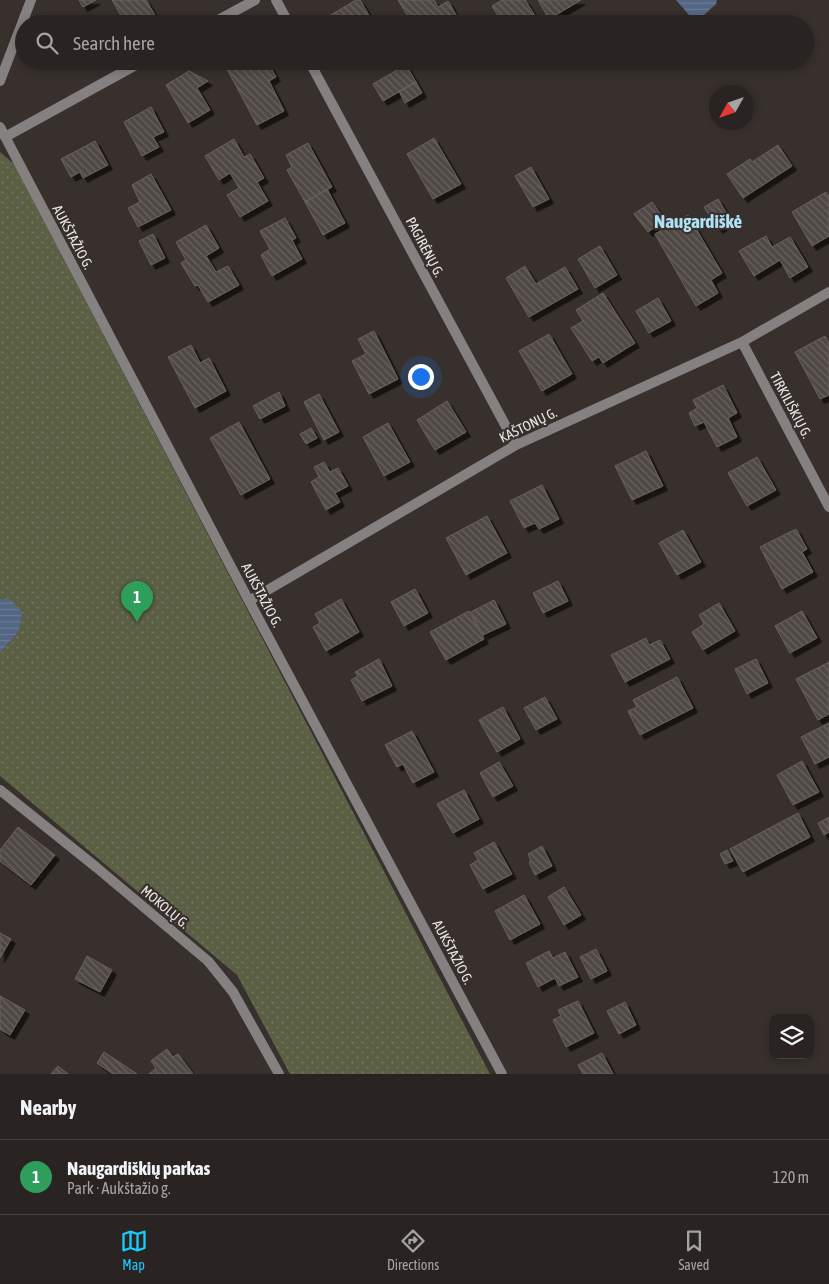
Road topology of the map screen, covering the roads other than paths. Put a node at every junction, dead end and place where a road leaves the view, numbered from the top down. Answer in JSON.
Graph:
{"nodes":[{"id":1,"x":31,"y":0,"type":"edge"},
{"id":2,"x":255,"y":0,"type":"edge"},
{"id":3,"x":276,"y":0,"type":"edge"},
{"id":4,"x":25,"y":15,"type":"edge"},
{"id":5,"x":228,"y":15,"type":"edge"},
{"id":6,"x":284,"y":15,"type":"edge"},
{"id":7,"x":15,"y":42,"type":"edge"},
{"id":8,"x":125,"y":70,"type":"edge"},
{"id":9,"x":314,"y":70,"type":"edge"},
{"id":10,"x":0,"y":81,"type":"edge"},
{"id":11,"x":2,"y":132,"type":"edge"},
{"id":12,"x":829,"y":292,"type":"edge"},
{"id":13,"x":742,"y":342,"type":"junction"},
{"id":14,"x":516,"y":445,"type":"junction"},
{"id":15,"x":829,"y":507,"type":"edge"},
{"id":16,"x":249,"y":601,"type":"junction"},
{"id":17,"x":0,"y":790,"type":"edge"},
{"id":18,"x":279,"y":1074,"type":"edge"},
{"id":19,"x":502,"y":1074,"type":"edge"}],
"edges":[{"from":1,"to":4,"type":"street"},
{"from":2,"to":5,"type":"street"},
{"from":3,"to":6,"type":"street"},
{"from":7,"to":10,"type":"street"},
{"from":8,"to":11,"type":"street"},
{"from":9,"to":14,"type":"street","name":"PAGIRĖNŲ G."},
{"from":11,"to":16,"type":"street","name":"AUKŠTAŽIO G."},
{"from":12,"to":13,"type":"street","name":"KAŠTONŲ G."},
{"from":13,"to":14,"type":"street","name":"KAŠTONŲ G."},
{"from":13,"to":15,"type":"street","name":"TIRKILIŠKIŲ G."},
{"from":14,"to":16,"type":"street","name":"KAŠTONŲ G."},
{"from":16,"to":19,"type":"street","name":"AUKŠTAŽIO G."},
{"from":17,"to":18,"type":"street","name":"MOKOLŲ G."}]}
